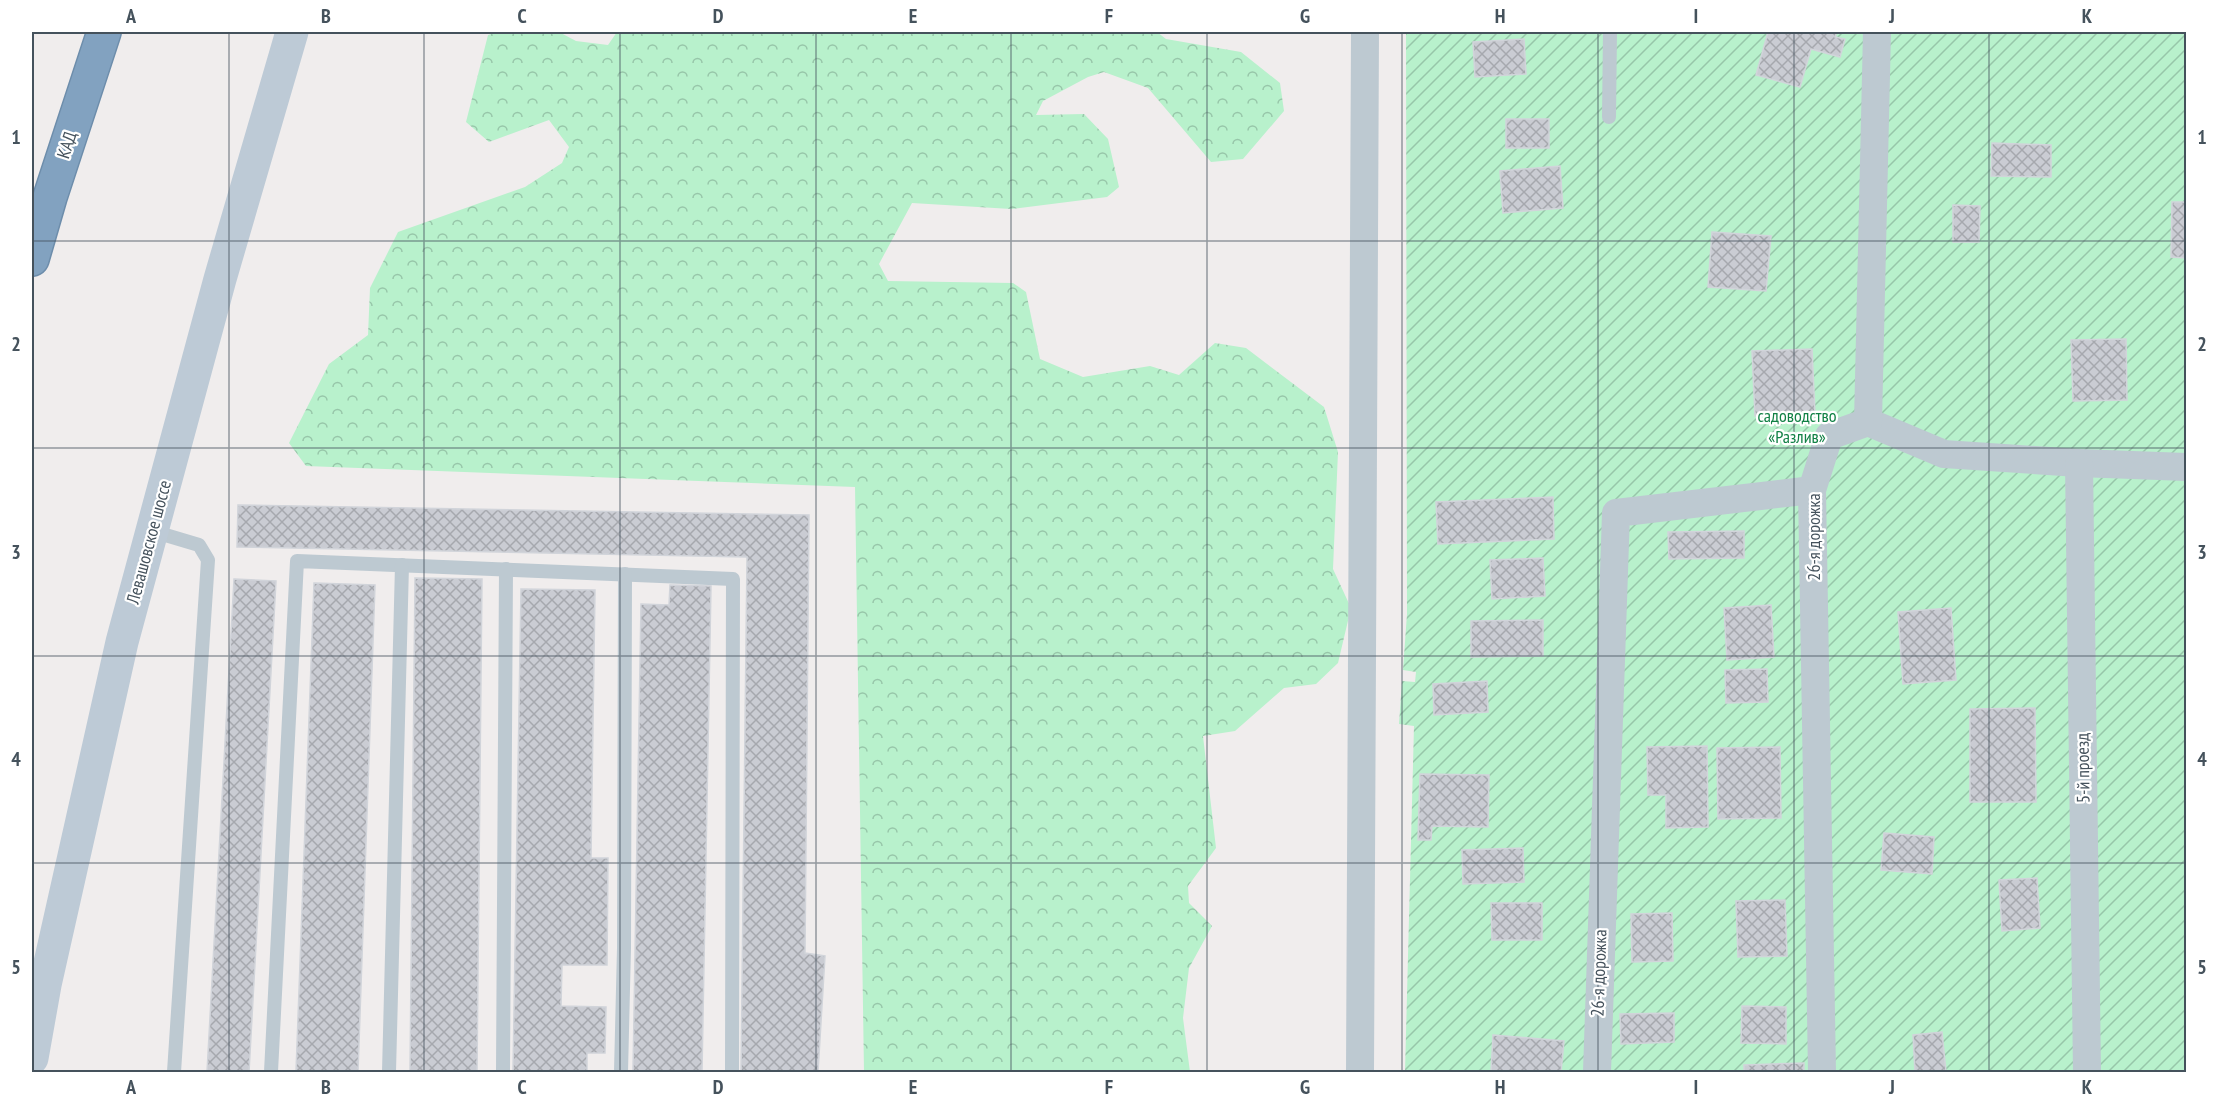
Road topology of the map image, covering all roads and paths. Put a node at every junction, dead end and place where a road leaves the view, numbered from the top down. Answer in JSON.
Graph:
{"nodes":[{"id":1,"x":105,"y":32,"type":"edge"},
{"id":2,"x":292,"y":32,"type":"edge"},
{"id":3,"x":1365,"y":32,"type":"edge"},
{"id":4,"x":1610,"y":32,"type":"edge"},
{"id":5,"x":1877,"y":32,"type":"edge"},
{"id":6,"x":1609,"y":117,"type":"dead end"},
{"id":7,"x":32,"y":259,"type":"edge"},
{"id":8,"x":1868,"y":422,"type":"junction"},
{"id":9,"x":2079,"y":463,"type":"junction"},
{"id":10,"x":2187,"y":467,"type":"edge"},
{"id":11,"x":1812,"y":490,"type":"junction"},
{"id":12,"x":152,"y":531,"type":"junction"},
{"id":13,"x":402,"y":565,"type":"junction"},
{"id":14,"x":506,"y":569,"type":"junction"},
{"id":15,"x":625,"y":574,"type":"junction"},
{"id":16,"x":32,"y":1059,"type":"edge"},
{"id":17,"x":174,"y":1072,"type":"edge"},
{"id":18,"x":271,"y":1072,"type":"edge"},
{"id":19,"x":389,"y":1072,"type":"edge"},
{"id":20,"x":503,"y":1072,"type":"edge"},
{"id":21,"x":621,"y":1072,"type":"edge"},
{"id":22,"x":732,"y":1072,"type":"edge"},
{"id":23,"x":1360,"y":1072,"type":"edge"},
{"id":24,"x":1597,"y":1072,"type":"edge"},
{"id":25,"x":1822,"y":1072,"type":"edge"},
{"id":26,"x":2087,"y":1072,"type":"edge"}],
"edges":[{"from":1,"to":7,"type":"highway","name":"КАД"},
{"from":2,"to":12,"type":"main road","name":"Левашовское шоссе"},
{"from":3,"to":23,"type":"street"},
{"from":4,"to":6,"type":"lane"},
{"from":5,"to":8,"type":"street"},
{"from":8,"to":9,"type":"street"},
{"from":8,"to":11,"type":"street","name":"26-я дорожка"},
{"from":9,"to":10,"type":"street"},
{"from":9,"to":26,"type":"street","name":"5-й проезд"},
{"from":11,"to":24,"type":"street","name":"26-я дорожка"},
{"from":11,"to":25,"type":"street","name":"26-я дорожка"},
{"from":12,"to":16,"type":"main road","name":"Левашовское шоссе"},
{"from":12,"to":17,"type":"lane"},
{"from":13,"to":14,"type":"lane"},
{"from":13,"to":18,"type":"lane"},
{"from":13,"to":19,"type":"lane"},
{"from":14,"to":15,"type":"lane"},
{"from":14,"to":20,"type":"lane"},
{"from":15,"to":21,"type":"lane"},
{"from":15,"to":22,"type":"lane"}]}
